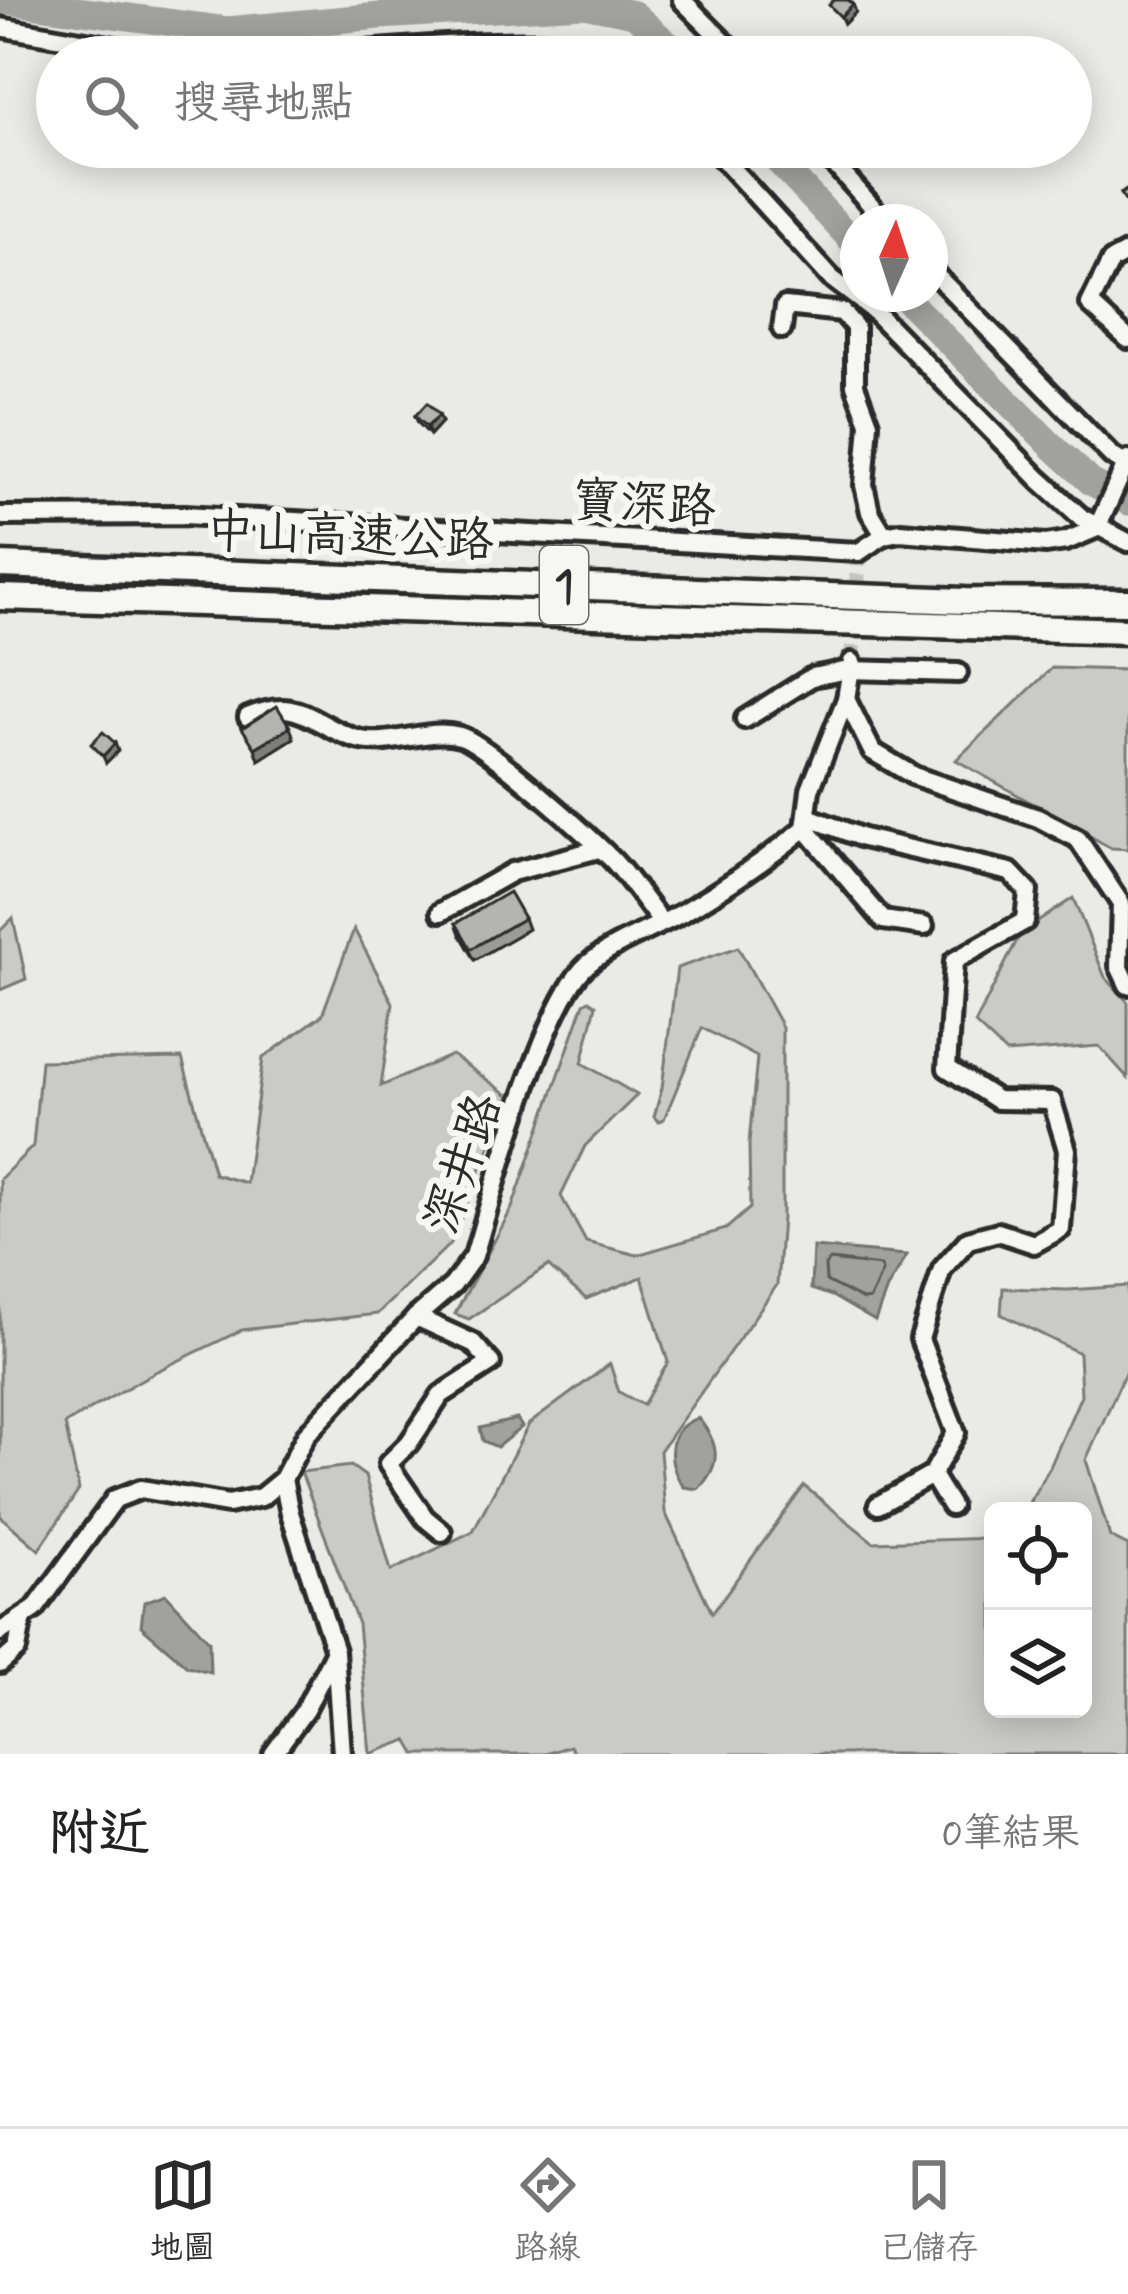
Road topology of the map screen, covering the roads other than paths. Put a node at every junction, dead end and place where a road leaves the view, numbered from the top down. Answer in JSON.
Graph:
{"nodes":[{"id":1,"x":682,"y":0,"type":"edge"},
{"id":2,"x":0,"y":27,"type":"edge"},
{"id":3,"x":52,"y":36,"type":"edge"},
{"id":4,"x":718,"y":36,"type":"edge"},
{"id":5,"x":731,"y":168,"type":"edge"},
{"id":6,"x":838,"y":168,"type":"edge"},
{"id":7,"x":870,"y":204,"type":"edge"},
{"id":8,"x":1128,"y":252,"type":"edge"},
{"id":9,"x":948,"y":287,"type":"edge"},
{"id":10,"x":782,"y":329,"type":"dead end"},
{"id":11,"x":1128,"y":339,"type":"edge"},
{"id":12,"x":1126,"y":465,"type":"edge"},
{"id":13,"x":0,"y":516,"type":"edge"},
{"id":14,"x":1096,"y":528,"type":"junction"},
{"id":15,"x":884,"y":535,"type":"junction"},
{"id":16,"x":1128,"y":542,"type":"edge"},
{"id":17,"x":0,"y":566,"type":"edge"},
{"id":18,"x":0,"y":597,"type":"edge"},
{"id":19,"x":1128,"y":602,"type":"edge"},
{"id":20,"x":1128,"y":631,"type":"edge"},
{"id":21,"x":850,"y":666,"type":"junction"},
{"id":22,"x":958,"y":673,"type":"dead end"},
{"id":23,"x":846,"y":698,"type":"junction"},
{"id":24,"x":248,"y":718,"type":"edge"},
{"id":25,"x":745,"y":718,"type":"dead end"},
{"id":26,"x":807,"y":822,"type":"junction"},
{"id":27,"x":599,"y":849,"type":"junction"},
{"id":28,"x":440,"y":911,"type":"dead end"},
{"id":29,"x":662,"y":923,"type":"junction"},
{"id":30,"x":924,"y":926,"type":"dead end"},
{"id":31,"x":1128,"y":985,"type":"edge"},
{"id":32,"x":416,"y":1317,"type":"junction"},
{"id":33,"x":932,"y":1474,"type":"junction"},
{"id":34,"x":283,"y":1479,"type":"junction"},
{"id":35,"x":878,"y":1505,"type":"dead end"},
{"id":36,"x":951,"y":1506,"type":"dead end"},
{"id":37,"x":442,"y":1532,"type":"dead end"},
{"id":38,"x":23,"y":1617,"type":"junction"},
{"id":39,"x":0,"y":1632,"type":"edge"},
{"id":40,"x":335,"y":1651,"type":"junction"},
{"id":41,"x":0,"y":1664,"type":"edge"},
{"id":42,"x":273,"y":1754,"type":"edge"},
{"id":43,"x":342,"y":1754,"type":"edge"}],
"edges":[{"from":1,"to":4,"type":"street"},
{"from":2,"to":3,"type":"street"},
{"from":5,"to":14,"type":"street"},
{"from":6,"to":7,"type":"street"},
{"from":8,"to":11,"type":"street"},
{"from":9,"to":12,"type":"street"},
{"from":10,"to":15,"type":"street"},
{"from":12,"to":14,"type":"street"},
{"from":13,"to":15,"type":"street","name":"寶深路"},
{"from":14,"to":15,"type":"street"},
{"from":14,"to":16,"type":"street"},
{"from":17,"to":19,"type":"highway","name":"中山高速公路","number":"1"},
{"from":18,"to":20,"type":"highway","name":"中山高速公路","number":"1"},
{"from":21,"to":22,"type":"street"},
{"from":21,"to":23,"type":"street"},
{"from":21,"to":25,"type":"street"},
{"from":23,"to":26,"type":"street"},
{"from":23,"to":31,"type":"street"},
{"from":24,"to":27,"type":"street"},
{"from":26,"to":29,"type":"street","name":"深井路"},
{"from":26,"to":30,"type":"street"},
{"from":26,"to":33,"type":"street"},
{"from":27,"to":28,"type":"street"},
{"from":27,"to":29,"type":"street"},
{"from":29,"to":32,"type":"street","name":"深井路"},
{"from":32,"to":34,"type":"street","name":"深井路"},
{"from":32,"to":37,"type":"street"},
{"from":33,"to":35,"type":"street"},
{"from":33,"to":36,"type":"street"},
{"from":34,"to":38,"type":"street"},
{"from":34,"to":40,"type":"street"},
{"from":38,"to":39,"type":"street"},
{"from":38,"to":41,"type":"street"},
{"from":40,"to":42,"type":"street"},
{"from":40,"to":43,"type":"street"}]}
